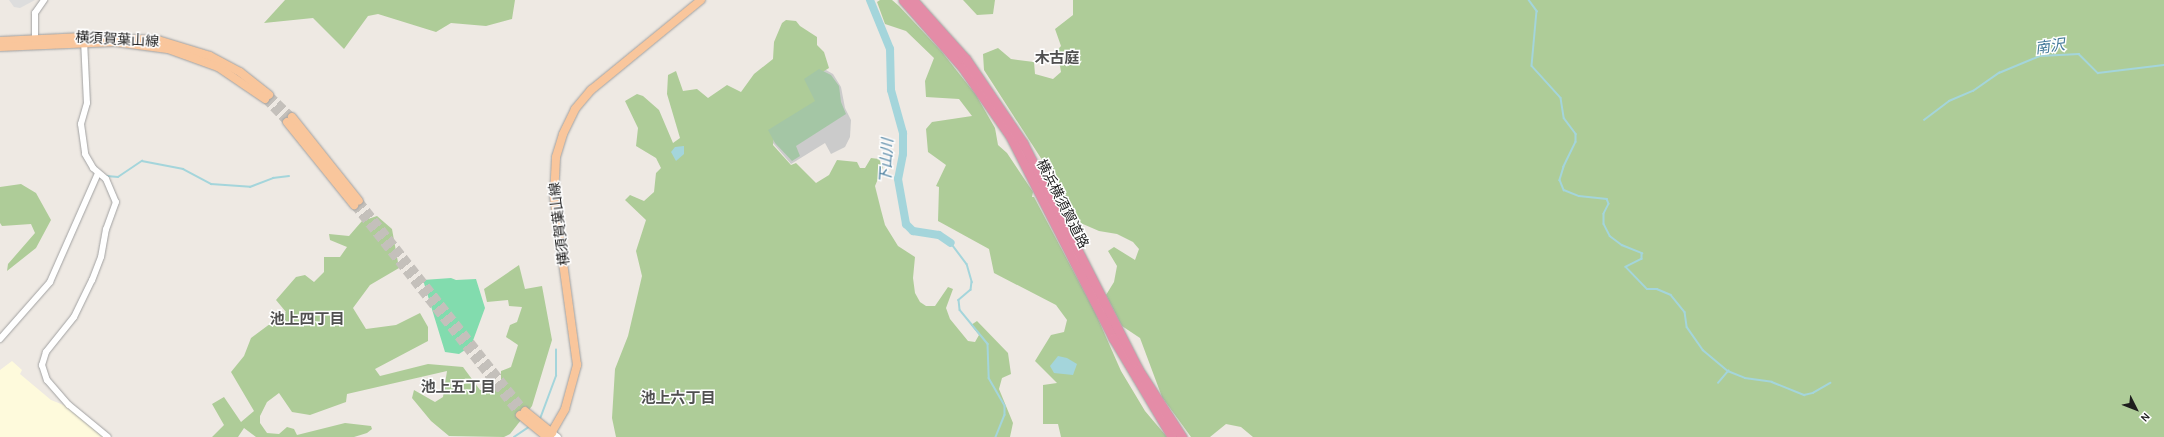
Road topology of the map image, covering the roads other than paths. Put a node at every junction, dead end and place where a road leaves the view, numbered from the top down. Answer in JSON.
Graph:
{"nodes":[{"id":1,"x":44,"y":0,"type":"edge"},
{"id":2,"x":702,"y":0,"type":"edge"},
{"id":3,"x":903,"y":0,"type":"edge"},
{"id":4,"x":913,"y":0,"type":"edge"},
{"id":5,"x":84,"y":40,"type":"junction"},
{"id":6,"x":0,"y":41,"type":"edge"},
{"id":7,"x":35,"y":42,"type":"junction"},
{"id":8,"x":0,"y":47,"type":"edge"},
{"id":9,"x":267,"y":97,"type":"tunnel mouth"},
{"id":10,"x":289,"y":119,"type":"tunnel mouth"},
{"id":11,"x":98,"y":173,"type":"junction"},
{"id":12,"x":357,"y":203,"type":"tunnel mouth"},
{"id":13,"x":0,"y":339,"type":"edge"},
{"id":14,"x":522,"y":413,"type":"tunnel mouth"},
{"id":15,"x":552,"y":436,"type":"edge"},
{"id":16,"x":108,"y":437,"type":"edge"},
{"id":17,"x":1172,"y":437,"type":"edge"},
{"id":18,"x":1182,"y":437,"type":"edge"}],
"edges":[{"from":1,"to":7,"type":"street"},
{"from":2,"to":15,"type":"main road","name":"横須賀葉山線"},
{"from":3,"to":17,"type":"highway","name":"横浜横須賀道路"},
{"from":4,"to":18,"type":"highway","name":"横浜横須賀道路"},
{"from":5,"to":7,"type":"main road","name":"横須賀葉山線"},
{"from":5,"to":9,"type":"main road","name":"横須賀葉山線"},
{"from":5,"to":11,"type":"street"},
{"from":6,"to":7,"type":"main road","name":"横須賀葉山線"},
{"from":7,"to":8,"type":"main road","name":"横須賀葉山線"},
{"from":10,"to":12,"type":"main road"},
{"from":11,"to":13,"type":"street"},
{"from":11,"to":16,"type":"street"},
{"from":14,"to":15,"type":"main road","name":"横須賀葉山線"}]}
